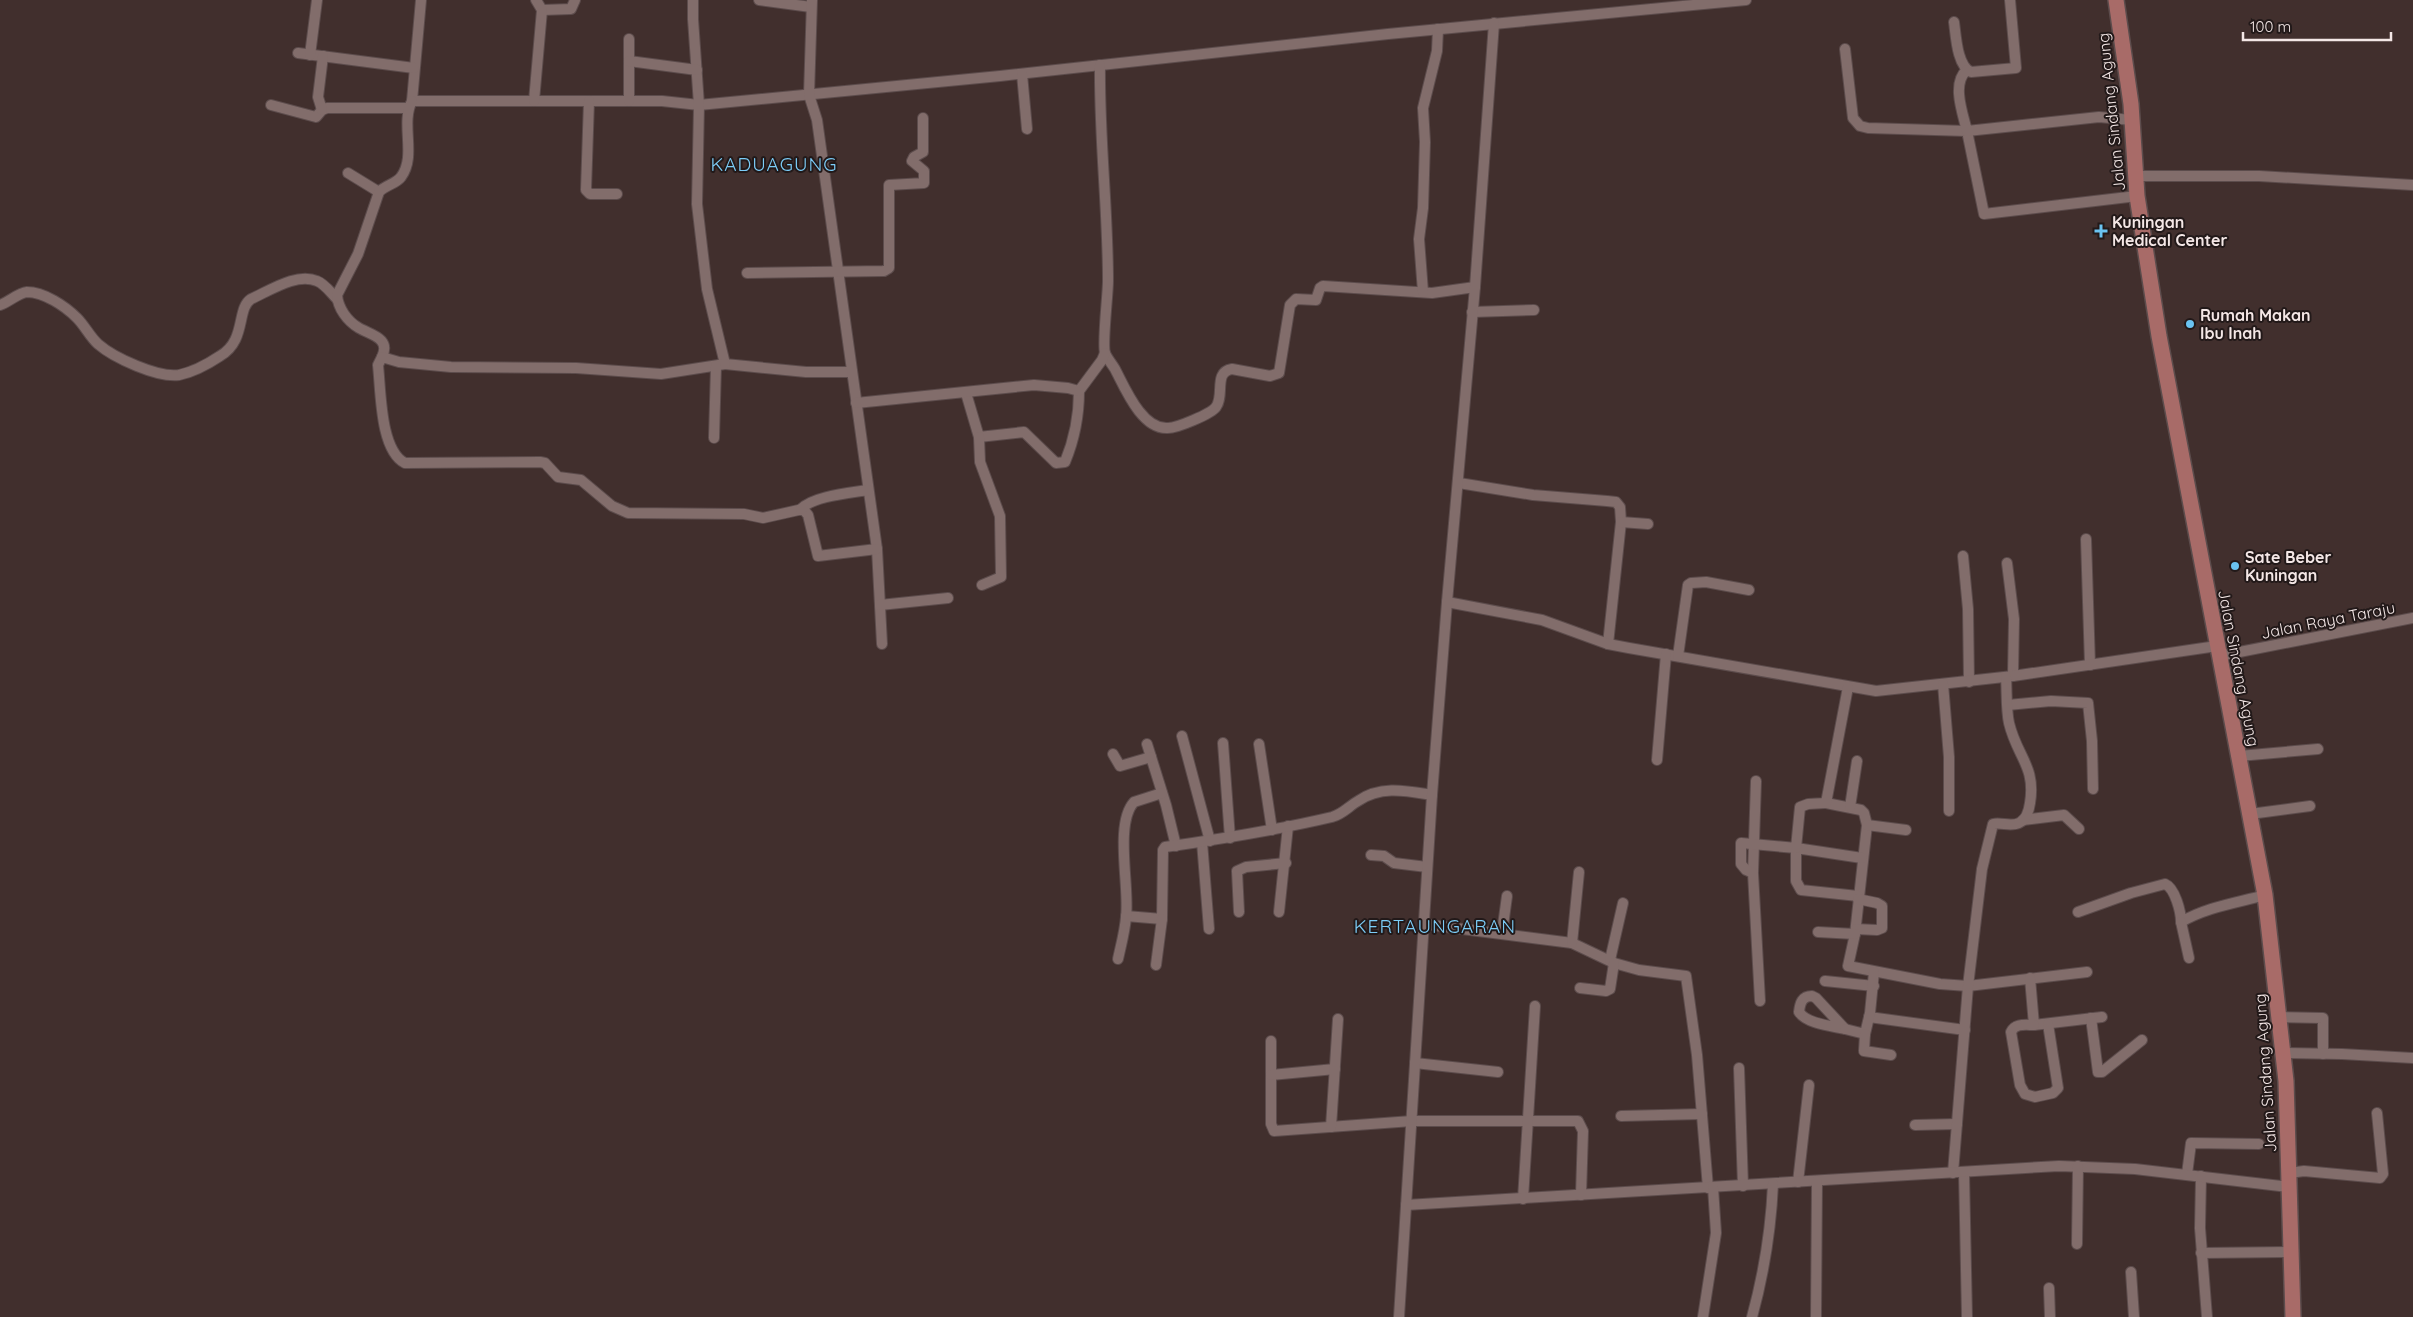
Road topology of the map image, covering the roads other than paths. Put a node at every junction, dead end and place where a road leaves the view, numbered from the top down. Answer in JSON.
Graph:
{"nodes":[{"id":1,"x":317,"y":0,"type":"edge"},
{"id":2,"x":421,"y":0,"type":"edge"},
{"id":3,"x":536,"y":0,"type":"edge"},
{"id":4,"x":575,"y":0,"type":"edge"},
{"id":5,"x":693,"y":0,"type":"edge"},
{"id":6,"x":759,"y":0,"type":"edge"},
{"id":7,"x":1746,"y":0,"type":"edge"},
{"id":8,"x":2010,"y":0,"type":"edge"},
{"id":9,"x":2116,"y":0,"type":"edge"},
{"id":10,"x":1690,"y":3,"type":"edge"},
{"id":11,"x":812,"y":4,"type":"edge"},
{"id":12,"x":542,"y":10,"type":"junction"},
{"id":13,"x":1954,"y":22,"type":"dead end"},
{"id":14,"x":1494,"y":23,"type":"junction"},
{"id":15,"x":1438,"y":29,"type":"junction"},
{"id":16,"x":628,"y":39,"type":"dead end"},
{"id":17,"x":1845,"y":49,"type":"dead end"},
{"id":18,"x":298,"y":53,"type":"dead end"},
{"id":19,"x":310,"y":55,"type":"junction"},
{"id":20,"x":323,"y":56,"type":"junction"},
{"id":21,"x":629,"y":61,"type":"junction"},
{"id":22,"x":1100,"y":65,"type":"junction"},
{"id":23,"x":414,"y":68,"type":"junction"},
{"id":24,"x":697,"y":70,"type":"junction"},
{"id":25,"x":1967,"y":70,"type":"junction"},
{"id":26,"x":1022,"y":74,"type":"junction"},
{"id":27,"x":810,"y":95,"type":"junction"},
{"id":28,"x":534,"y":101,"type":"junction"},
{"id":29,"x":589,"y":101,"type":"junction"},
{"id":30,"x":629,"y":101,"type":"junction"},
{"id":31,"x":271,"y":105,"type":"dead end"},
{"id":32,"x":410,"y":105,"type":"junction"},
{"id":33,"x":699,"y":105,"type":"junction"},
{"id":34,"x":322,"y":110,"type":"junction"},
{"id":35,"x":923,"y":118,"type":"dead end"},
{"id":36,"x":2132,"y":120,"type":"junction"},
{"id":37,"x":1027,"y":129,"type":"dead end"},
{"id":38,"x":1967,"y":131,"type":"junction"},
{"id":39,"x":348,"y":173,"type":"dead end"},
{"id":40,"x":2135,"y":176,"type":"junction"},
{"id":41,"x":2413,"y":186,"type":"edge"},
{"id":42,"x":379,"y":192,"type":"junction"},
{"id":43,"x":617,"y":194,"type":"dead end"},
{"id":44,"x":2137,"y":196,"type":"junction"},
{"id":45,"x":839,"y":271,"type":"junction"},
{"id":46,"x":747,"y":274,"type":"dead end"},
{"id":47,"x":1475,"y":287,"type":"junction"},
{"id":48,"x":1424,"y":292,"type":"junction"},
{"id":49,"x":338,"y":299,"type":"junction"},
{"id":50,"x":0,"y":305,"type":"edge"},
{"id":51,"x":1534,"y":310,"type":"dead end"},
{"id":52,"x":1472,"y":312,"type":"junction"},
{"id":53,"x":1105,"y":353,"type":"junction"},
{"id":54,"x":382,"y":357,"type":"junction"},
{"id":55,"x":721,"y":365,"type":"junction"},
{"id":56,"x":852,"y":372,"type":"junction"},
{"id":57,"x":1079,"y":392,"type":"junction"},
{"id":58,"x":966,"y":393,"type":"junction"},
{"id":59,"x":856,"y":403,"type":"junction"},
{"id":60,"x":714,"y":438,"type":"dead end"},
{"id":61,"x":979,"y":438,"type":"junction"},
{"id":62,"x":1459,"y":483,"type":"junction"},
{"id":63,"x":868,"y":490,"type":"junction"},
{"id":64,"x":800,"y":509,"type":"junction"},
{"id":65,"x":1621,"y":522,"type":"junction"},
{"id":66,"x":1648,"y":524,"type":"dead end"},
{"id":67,"x":2086,"y":539,"type":"dead end"},
{"id":68,"x":877,"y":549,"type":"junction"},
{"id":69,"x":1963,"y":556,"type":"dead end"},
{"id":70,"x":2006,"y":562,"type":"dead end"},
{"id":71,"x":982,"y":585,"type":"dead end"},
{"id":72,"x":1749,"y":590,"type":"dead end"},
{"id":73,"x":948,"y":598,"type":"dead end"},
{"id":74,"x":1447,"y":602,"type":"junction"},
{"id":75,"x":880,"y":605,"type":"junction"},
{"id":76,"x":2413,"y":618,"type":"edge"},
{"id":77,"x":882,"y":644,"type":"dead end"},
{"id":78,"x":1608,"y":644,"type":"junction"},
{"id":79,"x":2218,"y":651,"type":"junction"},
{"id":80,"x":1666,"y":654,"type":"junction"},
{"id":81,"x":1678,"y":656,"type":"junction"},
{"id":82,"x":2090,"y":665,"type":"junction"},
{"id":83,"x":2009,"y":677,"type":"junction"},
{"id":84,"x":1969,"y":682,"type":"junction"},
{"id":85,"x":1943,"y":684,"type":"junction"},
{"id":86,"x":1848,"y":686,"type":"junction"},
{"id":87,"x":2008,"y":705,"type":"junction"},
{"id":88,"x":1182,"y":736,"type":"dead end"},
{"id":89,"x":1223,"y":743,"type":"dead end"},
{"id":90,"x":1147,"y":744,"type":"dead end"},
{"id":91,"x":1259,"y":744,"type":"dead end"},
{"id":92,"x":2318,"y":749,"type":"dead end"},
{"id":93,"x":1113,"y":754,"type":"dead end"},
{"id":94,"x":2239,"y":756,"type":"junction"},
{"id":95,"x":1151,"y":757,"type":"junction"},
{"id":96,"x":1657,"y":760,"type":"dead end"},
{"id":97,"x":1857,"y":761,"type":"dead end"},
{"id":98,"x":1756,"y":781,"type":"dead end"},
{"id":99,"x":2093,"y":789,"type":"dead end"},
{"id":100,"x":1162,"y":793,"type":"junction"},
{"id":101,"x":1432,"y":794,"type":"junction"},
{"id":102,"x":1826,"y":803,"type":"junction"},
{"id":103,"x":2310,"y":806,"type":"dead end"},
{"id":104,"x":1850,"y":807,"type":"junction"},
{"id":105,"x":1949,"y":811,"type":"dead end"},
{"id":106,"x":2250,"y":814,"type":"junction"},
{"id":107,"x":2023,"y":820,"type":"junction"},
{"id":108,"x":1867,"y":825,"type":"junction"},
{"id":109,"x":1288,"y":826,"type":"junction"},
{"id":110,"x":2079,"y":829,"type":"dead end"},
{"id":111,"x":1272,"y":830,"type":"junction"},
{"id":112,"x":1906,"y":830,"type":"dead end"},
{"id":113,"x":1230,"y":838,"type":"junction"},
{"id":114,"x":1206,"y":842,"type":"junction"},
{"id":115,"x":1752,"y":844,"type":"junction"},
{"id":116,"x":1176,"y":846,"type":"junction"},
{"id":117,"x":1796,"y":848,"type":"junction"},
{"id":118,"x":1371,"y":855,"type":"dead end"},
{"id":119,"x":1862,"y":858,"type":"junction"},
{"id":120,"x":1286,"y":863,"type":"junction"},
{"id":121,"x":1427,"y":867,"type":"junction"},
{"id":122,"x":1579,"y":872,"type":"dead end"},
{"id":123,"x":1753,"y":873,"type":"junction"},
{"id":124,"x":2265,"y":895,"type":"junction"},
{"id":125,"x":1507,"y":896,"type":"dead end"},
{"id":126,"x":1858,"y":898,"type":"junction"},
{"id":127,"x":1623,"y":903,"type":"dead end"},
{"id":128,"x":1239,"y":912,"type":"dead end"},
{"id":129,"x":1279,"y":912,"type":"dead end"},
{"id":130,"x":2078,"y":912,"type":"dead end"},
{"id":131,"x":1126,"y":916,"type":"junction"},
{"id":132,"x":1162,"y":919,"type":"junction"},
{"id":133,"x":2181,"y":922,"type":"junction"},
{"id":134,"x":1423,"y":924,"type":"junction"},
{"id":135,"x":1209,"y":929,"type":"dead end"},
{"id":136,"x":1818,"y":932,"type":"dead end"},
{"id":137,"x":1855,"y":932,"type":"junction"},
{"id":138,"x":1502,"y":933,"type":"junction"},
{"id":139,"x":1572,"y":943,"type":"junction"},
{"id":140,"x":2189,"y":958,"type":"dead end"},
{"id":141,"x":1118,"y":959,"type":"dead end"},
{"id":142,"x":1612,"y":962,"type":"junction"},
{"id":143,"x":1156,"y":964,"type":"dead end"},
{"id":144,"x":1848,"y":966,"type":"junction"},
{"id":145,"x":1874,"y":972,"type":"junction"},
{"id":146,"x":2087,"y":972,"type":"dead end"},
{"id":147,"x":2030,"y":978,"type":"junction"},
{"id":148,"x":1825,"y":982,"type":"dead end"},
{"id":149,"x":1845,"y":983,"type":"junction"},
{"id":150,"x":1874,"y":986,"type":"junction"},
{"id":151,"x":1968,"y":986,"type":"junction"},
{"id":152,"x":1580,"y":988,"type":"dead end"},
{"id":153,"x":1760,"y":1001,"type":"dead end"},
{"id":154,"x":1535,"y":1006,"type":"dead end"},
{"id":155,"x":1870,"y":1017,"type":"junction"},
{"id":156,"x":2280,"y":1017,"type":"junction"},
{"id":157,"x":1338,"y":1019,"type":"dead end"},
{"id":158,"x":2048,"y":1024,"type":"junction"},
{"id":159,"x":2034,"y":1025,"type":"junction"},
{"id":160,"x":1845,"y":1029,"type":"dead end"},
{"id":161,"x":1965,"y":1030,"type":"junction"},
{"id":162,"x":1865,"y":1034,"type":"junction"},
{"id":163,"x":1271,"y":1040,"type":"dead end"},
{"id":164,"x":2142,"y":1040,"type":"dead end"},
{"id":165,"x":2284,"y":1054,"type":"junction"},
{"id":166,"x":2323,"y":1054,"type":"junction"},
{"id":167,"x":1891,"y":1055,"type":"dead end"},
{"id":168,"x":2413,"y":1058,"type":"edge"},
{"id":169,"x":1415,"y":1063,"type":"junction"},
{"id":170,"x":1335,"y":1068,"type":"junction"},
{"id":171,"x":1739,"y":1068,"type":"dead end"},
{"id":172,"x":1498,"y":1072,"type":"dead end"},
{"id":173,"x":1271,"y":1075,"type":"junction"},
{"id":174,"x":1809,"y":1085,"type":"dead end"},
{"id":175,"x":2377,"y":1113,"type":"dead end"},
{"id":176,"x":1702,"y":1114,"type":"junction"},
{"id":177,"x":1621,"y":1116,"type":"dead end"},
{"id":178,"x":1412,"y":1120,"type":"junction"},
{"id":179,"x":1526,"y":1121,"type":"junction"},
{"id":180,"x":1956,"y":1124,"type":"junction"},
{"id":181,"x":1915,"y":1125,"type":"dead end"},
{"id":182,"x":1332,"y":1127,"type":"junction"},
{"id":183,"x":2259,"y":1144,"type":"dead end"},
{"id":184,"x":2078,"y":1166,"type":"junction"},
{"id":185,"x":1953,"y":1172,"type":"junction"},
{"id":186,"x":1964,"y":1172,"type":"junction"},
{"id":187,"x":2188,"y":1174,"type":"junction"},
{"id":188,"x":2201,"y":1176,"type":"junction"},
{"id":189,"x":2289,"y":1180,"type":"junction"},
{"id":190,"x":1817,"y":1181,"type":"junction"},
{"id":191,"x":1798,"y":1182,"type":"junction"},
{"id":192,"x":1773,"y":1184,"type":"junction"},
{"id":193,"x":1743,"y":1186,"type":"junction"},
{"id":194,"x":1711,"y":1188,"type":"junction"},
{"id":195,"x":1581,"y":1195,"type":"junction"},
{"id":196,"x":1523,"y":1199,"type":"junction"},
{"id":197,"x":1406,"y":1205,"type":"junction"},
{"id":198,"x":2076,"y":1244,"type":"dead end"},
{"id":199,"x":2291,"y":1252,"type":"junction"},
{"id":200,"x":2201,"y":1253,"type":"junction"},
{"id":201,"x":2131,"y":1272,"type":"dead end"},
{"id":202,"x":2049,"y":1288,"type":"dead end"},
{"id":203,"x":1399,"y":1317,"type":"edge"},
{"id":204,"x":1703,"y":1317,"type":"edge"},
{"id":205,"x":1752,"y":1317,"type":"edge"},
{"id":206,"x":1816,"y":1317,"type":"edge"},
{"id":207,"x":1967,"y":1317,"type":"edge"},
{"id":208,"x":2050,"y":1317,"type":"edge"},
{"id":209,"x":2134,"y":1317,"type":"edge"},
{"id":210,"x":2207,"y":1317,"type":"edge"},
{"id":211,"x":2293,"y":1317,"type":"edge"}],
"edges":[{"from":1,"to":19,"type":"street"},
{"from":2,"to":23,"type":"street"},
{"from":3,"to":12,"type":"street"},
{"from":4,"to":12,"type":"street"},
{"from":5,"to":24,"type":"street"},
{"from":6,"to":11,"type":"street"},
{"from":7,"to":10,"type":"street"},
{"from":8,"to":25,"type":"street"},
{"from":9,"to":36,"type":"main road","name":"Jalan Sindang Agung"},
{"from":10,"to":14,"type":"street"},
{"from":11,"to":27,"type":"street"},
{"from":12,"to":28,"type":"street"},
{"from":13,"to":25,"type":"street"},
{"from":14,"to":15,"type":"street"},
{"from":14,"to":47,"type":"street"},
{"from":15,"to":22,"type":"street"},
{"from":15,"to":48,"type":"street"},
{"from":16,"to":21,"type":"street"},
{"from":17,"to":38,"type":"street"},
{"from":18,"to":19,"type":"street"},
{"from":19,"to":20,"type":"street"},
{"from":20,"to":23,"type":"street"},
{"from":20,"to":34,"type":"street"},
{"from":21,"to":24,"type":"street"},
{"from":21,"to":30,"type":"street"},
{"from":22,"to":26,"type":"street"},
{"from":22,"to":53,"type":"street"},
{"from":23,"to":32,"type":"street"},
{"from":24,"to":33,"type":"street"},
{"from":25,"to":38,"type":"street"},
{"from":26,"to":27,"type":"street"},
{"from":26,"to":37,"type":"street"},
{"from":27,"to":33,"type":"street"},
{"from":27,"to":45,"type":"street"},
{"from":28,"to":29,"type":"street"},
{"from":28,"to":32,"type":"street"},
{"from":29,"to":30,"type":"street"},
{"from":29,"to":43,"type":"street"},
{"from":30,"to":33,"type":"street"},
{"from":31,"to":34,"type":"street"},
{"from":32,"to":34,"type":"street"},
{"from":32,"to":42,"type":"street"},
{"from":33,"to":55,"type":"street"},
{"from":35,"to":45,"type":"street"},
{"from":36,"to":38,"type":"street"},
{"from":36,"to":40,"type":"main road","name":"Jalan Sindang Agung"},
{"from":38,"to":44,"type":"street"},
{"from":39,"to":42,"type":"street"},
{"from":40,"to":41,"type":"street"},
{"from":40,"to":44,"type":"main road","name":"Jalan Sindang Agung"},
{"from":42,"to":49,"type":"street"},
{"from":44,"to":79,"type":"main road","name":"Jalan Sindang Agung"},
{"from":45,"to":46,"type":"street"},
{"from":45,"to":56,"type":"street"},
{"from":47,"to":48,"type":"street"},
{"from":47,"to":52,"type":"street"},
{"from":48,"to":53,"type":"street"},
{"from":49,"to":50,"type":"street"},
{"from":49,"to":54,"type":"street"},
{"from":51,"to":52,"type":"street"},
{"from":52,"to":62,"type":"street"},
{"from":53,"to":57,"type":"street"},
{"from":54,"to":55,"type":"street"},
{"from":54,"to":64,"type":"street"},
{"from":55,"to":56,"type":"street"},
{"from":55,"to":60,"type":"street"},
{"from":56,"to":59,"type":"street"},
{"from":57,"to":58,"type":"street"},
{"from":57,"to":61,"type":"street"},
{"from":58,"to":59,"type":"street"},
{"from":58,"to":61,"type":"street"},
{"from":59,"to":63,"type":"street"},
{"from":61,"to":71,"type":"street"},
{"from":62,"to":65,"type":"street"},
{"from":62,"to":74,"type":"street"},
{"from":63,"to":64,"type":"street"},
{"from":63,"to":68,"type":"street"},
{"from":64,"to":68,"type":"street"},
{"from":65,"to":66,"type":"street"},
{"from":65,"to":78,"type":"street"},
{"from":67,"to":82,"type":"street"},
{"from":68,"to":75,"type":"street"},
{"from":69,"to":84,"type":"street"},
{"from":70,"to":83,"type":"street"},
{"from":72,"to":81,"type":"street"},
{"from":73,"to":75,"type":"street"},
{"from":74,"to":78,"type":"street","name":"Jalan Raya Taraju"},
{"from":74,"to":101,"type":"street"},
{"from":75,"to":77,"type":"street"},
{"from":76,"to":79,"type":"street","name":"Jalan Raya Taraju"},
{"from":78,"to":80,"type":"street","name":"Jalan Raya Taraju"},
{"from":79,"to":82,"type":"street","name":"Jalan Raya Taraju"},
{"from":79,"to":94,"type":"main road","name":"Jalan Sindang Agung"},
{"from":80,"to":81,"type":"street","name":"Jalan Raya Taraju"},
{"from":80,"to":96,"type":"street"},
{"from":81,"to":86,"type":"street","name":"Jalan Raya Taraju"},
{"from":82,"to":83,"type":"street","name":"Jalan Raya Taraju"},
{"from":83,"to":84,"type":"street","name":"Jalan Raya Taraju"},
{"from":83,"to":87,"type":"street"},
{"from":84,"to":85,"type":"street","name":"Jalan Raya Taraju"},
{"from":85,"to":86,"type":"street","name":"Jalan Raya Taraju"},
{"from":85,"to":105,"type":"street"},
{"from":86,"to":102,"type":"street"},
{"from":87,"to":99,"type":"street"},
{"from":87,"to":107,"type":"street"},
{"from":88,"to":114,"type":"street"},
{"from":89,"to":113,"type":"street"},
{"from":90,"to":95,"type":"street"},
{"from":91,"to":111,"type":"street"},
{"from":92,"to":94,"type":"street"},
{"from":93,"to":95,"type":"street"},
{"from":94,"to":106,"type":"main road","name":"Jalan Sindang Agung"},
{"from":95,"to":100,"type":"street"},
{"from":97,"to":104,"type":"street"},
{"from":98,"to":115,"type":"street"},
{"from":100,"to":116,"type":"street"},
{"from":100,"to":131,"type":"street"},
{"from":101,"to":109,"type":"street"},
{"from":101,"to":121,"type":"street"},
{"from":102,"to":104,"type":"street"},
{"from":102,"to":117,"type":"street"},
{"from":103,"to":106,"type":"street"},
{"from":104,"to":108,"type":"street"},
{"from":106,"to":124,"type":"main road","name":"Jalan Sindang Agung"},
{"from":107,"to":110,"type":"street"},
{"from":107,"to":151,"type":"street"},
{"from":108,"to":112,"type":"street"},
{"from":108,"to":119,"type":"street"},
{"from":109,"to":111,"type":"street"},
{"from":109,"to":120,"type":"street"},
{"from":111,"to":113,"type":"street"},
{"from":113,"to":114,"type":"street"},
{"from":114,"to":116,"type":"street"},
{"from":114,"to":135,"type":"street"},
{"from":115,"to":117,"type":"street"},
{"from":115,"to":123,"type":"street"},
{"from":115,"to":123,"type":"street"},
{"from":116,"to":132,"type":"street"},
{"from":117,"to":119,"type":"street"},
{"from":117,"to":126,"type":"street"},
{"from":118,"to":121,"type":"street"},
{"from":119,"to":126,"type":"street"},
{"from":120,"to":128,"type":"street"},
{"from":120,"to":129,"type":"street"},
{"from":121,"to":134,"type":"street"},
{"from":122,"to":139,"type":"street"},
{"from":123,"to":153,"type":"street"},
{"from":124,"to":133,"type":"street"},
{"from":124,"to":156,"type":"main road","name":"Jalan Sindang Agung"},
{"from":125,"to":138,"type":"street"},
{"from":126,"to":137,"type":"street"},
{"from":126,"to":137,"type":"street"},
{"from":127,"to":142,"type":"street"},
{"from":130,"to":133,"type":"street"},
{"from":131,"to":132,"type":"street"},
{"from":131,"to":141,"type":"street"},
{"from":132,"to":143,"type":"street"},
{"from":133,"to":140,"type":"street"},
{"from":134,"to":138,"type":"street"},
{"from":134,"to":169,"type":"street"},
{"from":136,"to":137,"type":"street"},
{"from":137,"to":144,"type":"street"},
{"from":138,"to":139,"type":"street"},
{"from":139,"to":142,"type":"street"},
{"from":142,"to":152,"type":"street"},
{"from":142,"to":176,"type":"street"},
{"from":144,"to":145,"type":"street"},
{"from":144,"to":149,"type":"street"},
{"from":145,"to":150,"type":"street"},
{"from":145,"to":151,"type":"street"},
{"from":146,"to":147,"type":"street"},
{"from":147,"to":151,"type":"street"},
{"from":147,"to":159,"type":"street"},
{"from":148,"to":149,"type":"street"},
{"from":149,"to":150,"type":"street"},
{"from":150,"to":155,"type":"street"},
{"from":151,"to":161,"type":"street"},
{"from":154,"to":179,"type":"street"},
{"from":155,"to":161,"type":"street"},
{"from":155,"to":162,"type":"street"},
{"from":156,"to":165,"type":"main road","name":"Jalan Sindang Agung"},
{"from":156,"to":166,"type":"street"},
{"from":157,"to":170,"type":"street"},
{"from":158,"to":159,"type":"street"},
{"from":158,"to":159,"type":"street"},
{"from":158,"to":164,"type":"street"},
{"from":160,"to":162,"type":"street"},
{"from":161,"to":180,"type":"street"},
{"from":162,"to":167,"type":"street"},
{"from":163,"to":173,"type":"street"},
{"from":165,"to":166,"type":"street"},
{"from":165,"to":189,"type":"main road","name":"Jalan Sindang Agung"},
{"from":166,"to":168,"type":"street"},
{"from":169,"to":172,"type":"street"},
{"from":169,"to":178,"type":"street"},
{"from":170,"to":173,"type":"street"},
{"from":170,"to":182,"type":"street"},
{"from":171,"to":193,"type":"street"},
{"from":173,"to":182,"type":"street"},
{"from":174,"to":191,"type":"street"},
{"from":175,"to":189,"type":"street"},
{"from":176,"to":177,"type":"street"},
{"from":176,"to":194,"type":"street"},
{"from":178,"to":179,"type":"street"},
{"from":178,"to":182,"type":"street"},
{"from":178,"to":197,"type":"street"},
{"from":179,"to":195,"type":"street"},
{"from":179,"to":196,"type":"street"},
{"from":180,"to":181,"type":"street"},
{"from":180,"to":185,"type":"street"},
{"from":183,"to":187,"type":"street"},
{"from":184,"to":186,"type":"street"},
{"from":184,"to":187,"type":"street"},
{"from":184,"to":198,"type":"street"},
{"from":185,"to":186,"type":"street"},
{"from":185,"to":190,"type":"street"},
{"from":186,"to":207,"type":"street"},
{"from":187,"to":188,"type":"street"},
{"from":188,"to":189,"type":"street"},
{"from":188,"to":200,"type":"street"},
{"from":189,"to":199,"type":"main road","name":"Jalan Sindang Agung"},
{"from":190,"to":191,"type":"street"},
{"from":190,"to":206,"type":"street"},
{"from":191,"to":192,"type":"street"},
{"from":192,"to":193,"type":"street"},
{"from":192,"to":205,"type":"street"},
{"from":193,"to":194,"type":"street"},
{"from":194,"to":195,"type":"street"},
{"from":194,"to":204,"type":"street"},
{"from":195,"to":196,"type":"street"},
{"from":196,"to":197,"type":"street"},
{"from":197,"to":203,"type":"street"},
{"from":199,"to":200,"type":"street"},
{"from":199,"to":211,"type":"main road","name":"Jalan Sindang Agung"},
{"from":200,"to":210,"type":"street"},
{"from":201,"to":209,"type":"street"},
{"from":202,"to":208,"type":"street"}]}
